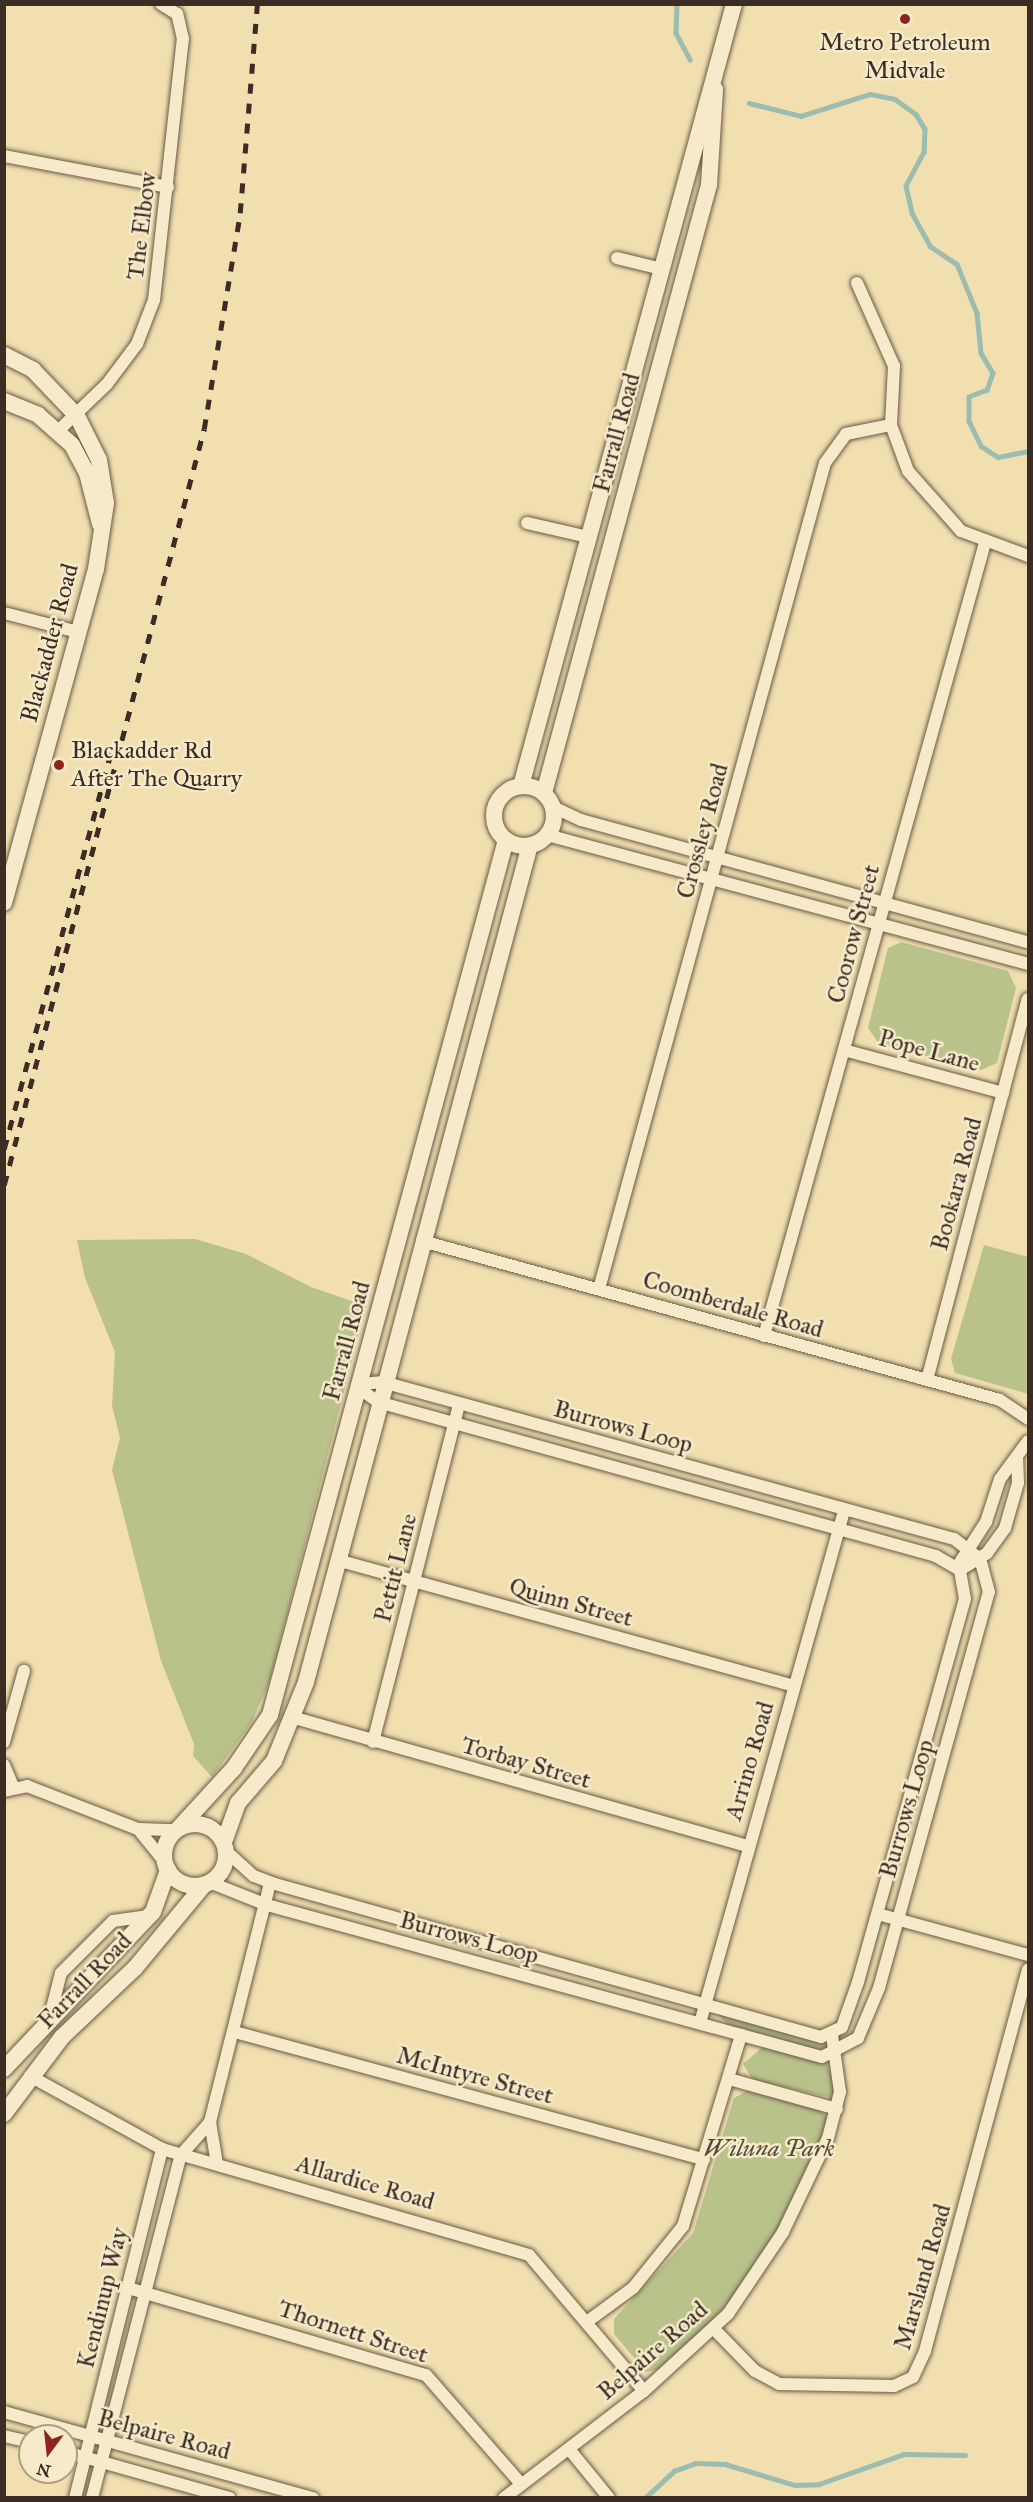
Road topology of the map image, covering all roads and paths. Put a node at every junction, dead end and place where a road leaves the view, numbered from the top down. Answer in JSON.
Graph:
{"nodes":[{"id":1,"x":161,"y":4,"type":"edge"},
{"id":2,"x":734,"y":4,"type":"edge"},
{"id":3,"x":715,"y":82,"type":"junction"},
{"id":4,"x":4,"y":156,"type":"edge"},
{"id":5,"x":689,"y":166,"type":"junction"},
{"id":6,"x":712,"y":169,"type":"junction"},
{"id":7,"x":168,"y":187,"type":"junction"},
{"id":8,"x":669,"y":243,"type":"junction"},
{"id":9,"x":692,"y":249,"type":"junction"},
{"id":10,"x":617,"y":258,"type":"dead end"},
{"id":11,"x":662,"y":270,"type":"junction"},
{"id":12,"x":857,"y":283,"type":"dead end"},
{"id":13,"x":642,"y":342,"type":"junction"},
{"id":14,"x":665,"y":348,"type":"junction"},
{"id":15,"x":4,"y":355,"type":"edge"},
{"id":16,"x":4,"y":401,"type":"edge"},
{"id":17,"x":77,"y":416,"type":"junction"},
{"id":18,"x":620,"y":423,"type":"junction"},
{"id":19,"x":891,"y":425,"type":"junction"},
{"id":20,"x":643,"y":429,"type":"junction"},
{"id":21,"x":59,"y":430,"type":"junction"},
{"id":22,"x":527,"y":523,"type":"dead end"},
{"id":23,"x":102,"y":534,"type":"junction"},
{"id":24,"x":588,"y":537,"type":"junction"},
{"id":25,"x":985,"y":543,"type":"junction"},
{"id":26,"x":1029,"y":556,"type":"edge"},
{"id":27,"x":4,"y":613,"type":"edge"},
{"id":28,"x":78,"y":633,"type":"junction"},
{"id":29,"x":532,"y":744,"type":"junction"},
{"id":30,"x":555,"y":750,"type":"junction"},
{"id":31,"x":521,"y":786,"type":"junction"},
{"id":32,"x":548,"y":800,"type":"junction"},
{"id":33,"x":627,"y":833,"type":"junction"},
{"id":34,"x":547,"y":835,"type":"junction"},
{"id":35,"x":506,"y":840,"type":"junction"},
{"id":36,"x":530,"y":845,"type":"junction"},
{"id":37,"x":622,"y":854,"type":"junction"},
{"id":38,"x":717,"y":857,"type":"junction"},
{"id":39,"x":712,"y":878,"type":"junction"},
{"id":40,"x":798,"y":879,"type":"junction"},
{"id":41,"x":793,"y":900,"type":"junction"},
{"id":42,"x":4,"y":903,"type":"edge"},
{"id":43,"x":883,"y":903,"type":"junction"},
{"id":44,"x":878,"y":924,"type":"junction"},
{"id":45,"x":962,"y":924,"type":"junction"},
{"id":46,"x":1029,"y":942,"type":"edge"},
{"id":47,"x":956,"y":945,"type":"junction"},
{"id":48,"x":1029,"y":964,"type":"edge"},
{"id":49,"x":1029,"y":999,"type":"edge"},
{"id":50,"x":844,"y":1050,"type":"junction"},
{"id":51,"x":1003,"y":1093,"type":"junction"},
{"id":52,"x":422,"y":1242,"type":"junction"},
{"id":53,"x":599,"y":1289,"type":"junction"},
{"id":54,"x":764,"y":1336,"type":"junction"},
{"id":55,"x":927,"y":1380,"type":"junction"},
{"id":56,"x":383,"y":1382,"type":"junction"},
{"id":57,"x":360,"y":1386,"type":"junction"},
{"id":58,"x":378,"y":1402,"type":"junction"},
{"id":59,"x":459,"y":1404,"type":"junction"},
{"id":60,"x":1029,"y":1419,"type":"edge"},
{"id":61,"x":454,"y":1423,"type":"junction"},
{"id":62,"x":538,"y":1426,"type":"junction"},
{"id":63,"x":1029,"y":1441,"type":"edge"},
{"id":64,"x":533,"y":1444,"type":"junction"},
{"id":65,"x":613,"y":1445,"type":"junction"},
{"id":66,"x":1017,"y":1459,"type":"junction"},
{"id":67,"x":607,"y":1466,"type":"junction"},
{"id":68,"x":686,"y":1466,"type":"junction"},
{"id":69,"x":681,"y":1486,"type":"junction"},
{"id":70,"x":759,"y":1487,"type":"junction"},
{"id":71,"x":754,"y":1506,"type":"junction"},
{"id":72,"x":844,"y":1511,"type":"junction"},
{"id":73,"x":838,"y":1529,"type":"junction"},
{"id":74,"x":968,"y":1548,"type":"junction"},
{"id":75,"x":980,"y":1559,"type":"junction"},
{"id":76,"x":337,"y":1560,"type":"junction"},
{"id":77,"x":959,"y":1569,"type":"junction"},
{"id":78,"x":414,"y":1582,"type":"junction"},
{"id":79,"x":957,"y":1625,"type":"junction"},
{"id":80,"x":978,"y":1631,"type":"junction"},
{"id":81,"x":24,"y":1671,"type":"dead end"},
{"id":82,"x":793,"y":1686,"type":"junction"},
{"id":83,"x":939,"y":1694,"type":"junction"},
{"id":84,"x":959,"y":1699,"type":"junction"},
{"id":85,"x":295,"y":1718,"type":"junction"},
{"id":86,"x":4,"y":1742,"type":"edge"},
{"id":87,"x":373,"y":1742,"type":"junction"},
{"id":88,"x":4,"y":1766,"type":"edge"},
{"id":89,"x":917,"y":1770,"type":"junction"},
{"id":90,"x":938,"y":1776,"type":"junction"},
{"id":91,"x":9,"y":1789,"type":"edge"},
{"id":92,"x":138,"y":1829,"type":"junction"},
{"id":93,"x":178,"y":1829,"type":"junction"},
{"id":94,"x":898,"y":1840,"type":"junction"},
{"id":95,"x":918,"y":1845,"type":"junction"},
{"id":96,"x":747,"y":1846,"type":"junction"},
{"id":97,"x":225,"y":1847,"type":"junction"},
{"id":98,"x":166,"y":1866,"type":"junction"},
{"id":99,"x":270,"y":1883,"type":"junction"},
{"id":100,"x":206,"y":1884,"type":"junction"},
{"id":101,"x":267,"y":1905,"type":"junction"},
{"id":102,"x":372,"y":1911,"type":"junction"},
{"id":103,"x":878,"y":1914,"type":"junction"},
{"id":104,"x":898,"y":1919,"type":"junction"},
{"id":105,"x":447,"y":1931,"type":"junction"},
{"id":106,"x":368,"y":1932,"type":"junction"},
{"id":107,"x":520,"y":1951,"type":"junction"},
{"id":108,"x":441,"y":1952,"type":"junction"},
{"id":109,"x":1029,"y":1955,"type":"edge"},
{"id":110,"x":1029,"y":1970,"type":"edge"},
{"id":111,"x":516,"y":1972,"type":"junction"},
{"id":112,"x":594,"y":1972,"type":"junction"},
{"id":113,"x":858,"y":1982,"type":"junction"},
{"id":114,"x":879,"y":1988,"type":"junction"},
{"id":115,"x":589,"y":1993,"type":"junction"},
{"id":116,"x":706,"y":2003,"type":"junction"},
{"id":117,"x":700,"y":2023,"type":"junction"},
{"id":118,"x":235,"y":2032,"type":"junction"},
{"id":119,"x":741,"y":2035,"type":"junction"},
{"id":120,"x":832,"y":2036,"type":"junction"},
{"id":121,"x":836,"y":2054,"type":"junction"},
{"id":122,"x":6,"y":2064,"type":"edge"},
{"id":123,"x":30,"y":2076,"type":"junction"},
{"id":124,"x":729,"y":2079,"type":"junction"},
{"id":125,"x":837,"y":2109,"type":"junction"},
{"id":126,"x":4,"y":2114,"type":"edge"},
{"id":127,"x":210,"y":2122,"type":"junction"},
{"id":128,"x":162,"y":2149,"type":"junction"},
{"id":129,"x":181,"y":2155,"type":"junction"},
{"id":130,"x":704,"y":2159,"type":"junction"},
{"id":131,"x":217,"y":2164,"type":"junction"},
{"id":132,"x":145,"y":2219,"type":"junction"},
{"id":133,"x":161,"y":2224,"type":"junction"},
{"id":134,"x":128,"y":2288,"type":"junction"},
{"id":135,"x":145,"y":2292,"type":"junction"},
{"id":136,"x":588,"y":2321,"type":"junction"},
{"id":137,"x":713,"y":2328,"type":"junction"},
{"id":138,"x":108,"y":2365,"type":"junction"},
{"id":139,"x":124,"y":2369,"type":"junction"},
{"id":140,"x":644,"y":2391,"type":"junction"},
{"id":141,"x":4,"y":2412,"type":"edge"},
{"id":142,"x":90,"y":2436,"type":"junction"},
{"id":143,"x":106,"y":2440,"type":"junction"},
{"id":144,"x":569,"y":2449,"type":"junction"},
{"id":145,"x":78,"y":2454,"type":"edge"},
{"id":146,"x":84,"y":2456,"type":"junction"},
{"id":147,"x":100,"y":2460,"type":"junction"},
{"id":148,"x":521,"y":2484,"type":"junction"},
{"id":149,"x":75,"y":2498,"type":"edge"},
{"id":150,"x":92,"y":2498,"type":"edge"},
{"id":151,"x":230,"y":2498,"type":"edge"},
{"id":152,"x":313,"y":2498,"type":"edge"},
{"id":153,"x":504,"y":2498,"type":"edge"},
{"id":154,"x":609,"y":2498,"type":"edge"}],
"edges":[{"from":1,"to":7,"type":"street","name":"The Elbow"},
{"from":2,"to":3,"type":"main road","name":"Farrall Road"},
{"from":3,"to":5,"type":"main road","name":"Farrall Road"},
{"from":3,"to":6,"type":"main road","name":"Farrall Road"},
{"from":4,"to":7,"type":"street"},
{"from":5,"to":6,"type":"main road"},
{"from":5,"to":8,"type":"main road","name":"Farrall Road"},
{"from":6,"to":9,"type":"main road","name":"Farrall Road"},
{"from":7,"to":17,"type":"street","name":"The Elbow"},
{"from":8,"to":9,"type":"main road"},
{"from":8,"to":11,"type":"main road","name":"Farrall Road"},
{"from":9,"to":14,"type":"main road","name":"Farrall Road"},
{"from":10,"to":11,"type":"street"},
{"from":11,"to":13,"type":"main road","name":"Farrall Road"},
{"from":12,"to":19,"type":"street"},
{"from":13,"to":14,"type":"main road"},
{"from":13,"to":18,"type":"main road","name":"Farrall Road"},
{"from":14,"to":20,"type":"main road","name":"Farrall Road"},
{"from":15,"to":17,"type":"main road","name":"Blackadder Road"},
{"from":16,"to":21,"type":"main road","name":"Blackadder Road"},
{"from":17,"to":21,"type":"street","name":"The Elbow"},
{"from":17,"to":23,"type":"main road","name":"Blackadder Road"},
{"from":18,"to":20,"type":"main road"},
{"from":18,"to":24,"type":"main road","name":"Farrall Road"},
{"from":19,"to":25,"type":"street"},
{"from":19,"to":38,"type":"street","name":"Crossley Road"},
{"from":20,"to":30,"type":"main road","name":"Farrall Road"},
{"from":21,"to":23,"type":"main road","name":"Blackadder Road"},
{"from":22,"to":24,"type":"street"},
{"from":23,"to":28,"type":"main road","name":"Blackadder Road"},
{"from":24,"to":29,"type":"main road","name":"Farrall Road"},
{"from":25,"to":26,"type":"street"},
{"from":25,"to":43,"type":"street","name":"Coorow Street"},
{"from":27,"to":28,"type":"street"},
{"from":28,"to":42,"type":"main road","name":"Blackadder Road"},
{"from":29,"to":30,"type":"main road"},
{"from":29,"to":31,"type":"main road","name":"Farrall Road"},
{"from":30,"to":32,"type":"main road","name":"Farrall Road"},
{"from":31,"to":32,"type":"main road"},
{"from":31,"to":35,"type":"main road"},
{"from":32,"to":33,"type":"street"},
{"from":32,"to":34,"type":"main road"},
{"from":33,"to":37,"type":"street"},
{"from":33,"to":38,"type":"street"},
{"from":34,"to":36,"type":"main road"},
{"from":34,"to":37,"type":"street"},
{"from":35,"to":36,"type":"main road"},
{"from":35,"to":57,"type":"main road","name":"Farrall Road"},
{"from":36,"to":52,"type":"main road","name":"Farrall Road"},
{"from":37,"to":39,"type":"street"},
{"from":38,"to":39,"type":"street","name":"Crossley Road"},
{"from":38,"to":40,"type":"street"},
{"from":39,"to":41,"type":"street"},
{"from":39,"to":53,"type":"street","name":"Crossley Road"},
{"from":40,"to":41,"type":"street"},
{"from":40,"to":43,"type":"street"},
{"from":41,"to":44,"type":"street"},
{"from":43,"to":44,"type":"street","name":"Coorow Street"},
{"from":43,"to":45,"type":"street"},
{"from":44,"to":47,"type":"street"},
{"from":44,"to":50,"type":"street","name":"Coorow Street"},
{"from":45,"to":46,"type":"street"},
{"from":45,"to":47,"type":"street"},
{"from":47,"to":48,"type":"street"},
{"from":49,"to":51,"type":"street","name":"Bookara Road"},
{"from":50,"to":51,"type":"street","name":"Pope Lane"},
{"from":50,"to":54,"type":"street","name":"Coorow Street"},
{"from":51,"to":55,"type":"street","name":"Bookara Road"},
{"from":52,"to":53,"type":"street","name":"Coomberdale Road"},
{"from":52,"to":56,"type":"main road","name":"Farrall Road"},
{"from":53,"to":54,"type":"street","name":"Coomberdale Road"},
{"from":54,"to":55,"type":"street","name":"Coomberdale Road"},
{"from":55,"to":60,"type":"street","name":"Coomberdale Road"},
{"from":56,"to":57,"type":"street","name":"Burrows Loop"},
{"from":56,"to":58,"type":"main road","name":"Farrall Road"},
{"from":56,"to":59,"type":"street","name":"Burrows Loop"},
{"from":57,"to":58,"type":"street","name":"Burrows Loop"},
{"from":57,"to":93,"type":"main road","name":"Farrall Road"},
{"from":58,"to":61,"type":"street","name":"Burrows Loop"},
{"from":58,"to":76,"type":"main road","name":"Farrall Road"},
{"from":59,"to":61,"type":"street","name":"Pettit Lane"},
{"from":59,"to":62,"type":"street","name":"Burrows Loop"},
{"from":61,"to":64,"type":"street","name":"Burrows Loop"},
{"from":61,"to":78,"type":"street","name":"Pettit Lane"},
{"from":62,"to":64,"type":"street"},
{"from":62,"to":65,"type":"street","name":"Burrows Loop"},
{"from":63,"to":66,"type":"street"},
{"from":64,"to":67,"type":"street","name":"Burrows Loop"},
{"from":65,"to":67,"type":"street"},
{"from":65,"to":68,"type":"street","name":"Burrows Loop"},
{"from":66,"to":74,"type":"street"},
{"from":66,"to":75,"type":"street"},
{"from":67,"to":69,"type":"street","name":"Burrows Loop"},
{"from":68,"to":69,"type":"street"},
{"from":68,"to":70,"type":"street","name":"Burrows Loop"},
{"from":69,"to":71,"type":"street","name":"Burrows Loop"},
{"from":70,"to":71,"type":"street"},
{"from":70,"to":72,"type":"street","name":"Burrows Loop"},
{"from":71,"to":73,"type":"street","name":"Burrows Loop"},
{"from":72,"to":73,"type":"street","name":"Arrino Road"},
{"from":72,"to":74,"type":"street","name":"Burrows Loop"},
{"from":73,"to":77,"type":"street","name":"Burrows Loop"},
{"from":73,"to":82,"type":"street","name":"Arrino Road"},
{"from":74,"to":75,"type":"street","name":"Burrows Loop"},
{"from":74,"to":77,"type":"street"},
{"from":75,"to":77,"type":"street"},
{"from":75,"to":80,"type":"street","name":"Burrows Loop"},
{"from":76,"to":78,"type":"street","name":"Quinn Street"},
{"from":76,"to":85,"type":"main road","name":"Farrall Road"},
{"from":77,"to":79,"type":"street","name":"Burrows Loop"},
{"from":78,"to":82,"type":"street","name":"Quinn Street"},
{"from":78,"to":87,"type":"street","name":"Pettit Lane"},
{"from":79,"to":80,"type":"street"},
{"from":79,"to":83,"type":"street","name":"Burrows Loop"},
{"from":80,"to":84,"type":"street","name":"Burrows Loop"},
{"from":81,"to":86,"type":"street"},
{"from":82,"to":96,"type":"street","name":"Arrino Road"},
{"from":83,"to":84,"type":"street"},
{"from":83,"to":89,"type":"street","name":"Burrows Loop"},
{"from":84,"to":90,"type":"street","name":"Burrows Loop"},
{"from":85,"to":87,"type":"street","name":"Torbay Street"},
{"from":85,"to":97,"type":"main road","name":"Farrall Road"},
{"from":87,"to":96,"type":"street","name":"Torbay Street"},
{"from":88,"to":91,"type":"street"},
{"from":89,"to":90,"type":"street"},
{"from":89,"to":94,"type":"street","name":"Burrows Loop"},
{"from":90,"to":95,"type":"street","name":"Burrows Loop"},
{"from":91,"to":92,"type":"street"},
{"from":92,"to":93,"type":"street"},
{"from":92,"to":98,"type":"street"},
{"from":93,"to":97,"type":"main road"},
{"from":93,"to":98,"type":"main road"},
{"from":94,"to":95,"type":"street"},
{"from":94,"to":103,"type":"street","name":"Burrows Loop"},
{"from":95,"to":104,"type":"street","name":"Burrows Loop"},
{"from":96,"to":116,"type":"street","name":"Arrino Road"},
{"from":97,"to":99,"type":"street","name":"Burrows Loop"},
{"from":97,"to":100,"type":"main road"},
{"from":98,"to":100,"type":"main road"},
{"from":98,"to":122,"type":"main road","name":"Farrall Road"},
{"from":99,"to":101,"type":"street"},
{"from":99,"to":102,"type":"street","name":"Burrows Loop"},
{"from":100,"to":101,"type":"street","name":"Burrows Loop"},
{"from":100,"to":123,"type":"main road","name":"Farrall Road"},
{"from":101,"to":106,"type":"street","name":"Burrows Loop"},
{"from":101,"to":118,"type":"street"},
{"from":102,"to":105,"type":"street","name":"Burrows Loop"},
{"from":102,"to":106,"type":"street"},
{"from":103,"to":104,"type":"street"},
{"from":103,"to":113,"type":"street","name":"Burrows Loop"},
{"from":104,"to":109,"type":"street"},
{"from":104,"to":114,"type":"street","name":"Burrows Loop"},
{"from":105,"to":107,"type":"street","name":"Burrows Loop"},
{"from":105,"to":108,"type":"street"},
{"from":106,"to":108,"type":"street","name":"Burrows Loop"},
{"from":107,"to":111,"type":"street"},
{"from":107,"to":112,"type":"street","name":"Burrows Loop"},
{"from":108,"to":111,"type":"street","name":"Burrows Loop"},
{"from":110,"to":137,"type":"street","name":"Marsland Road"},
{"from":111,"to":115,"type":"street","name":"Burrows Loop"},
{"from":112,"to":115,"type":"street"},
{"from":112,"to":116,"type":"street","name":"Burrows Loop"},
{"from":113,"to":114,"type":"street"},
{"from":113,"to":120,"type":"street","name":"Burrows Loop"},
{"from":114,"to":121,"type":"street","name":"Burrows Loop"},
{"from":115,"to":117,"type":"street","name":"Burrows Loop"},
{"from":116,"to":117,"type":"street","name":"Arrino Road"},
{"from":116,"to":120,"type":"street","name":"Burrows Loop"},
{"from":117,"to":119,"type":"street","name":"Burrows Loop"},
{"from":118,"to":127,"type":"street"},
{"from":118,"to":130,"type":"street","name":"McIntyre Street"},
{"from":119,"to":121,"type":"street","name":"Burrows Loop"},
{"from":119,"to":124,"type":"street"},
{"from":120,"to":121,"type":"street","name":"Belpaire Road"},
{"from":121,"to":125,"type":"street","name":"Belpaire Road"},
{"from":123,"to":126,"type":"main road","name":"Farrall Road"},
{"from":123,"to":128,"type":"street","name":"Allardice Road"},
{"from":124,"to":125,"type":"street"},
{"from":124,"to":130,"type":"street"},
{"from":125,"to":137,"type":"street","name":"Belpaire Road"},
{"from":127,"to":129,"type":"street"},
{"from":127,"to":131,"type":"street"},
{"from":128,"to":129,"type":"street","name":"Allardice Road"},
{"from":128,"to":132,"type":"street","name":"Kendinup Way"},
{"from":129,"to":131,"type":"street","name":"Allardice Road"},
{"from":129,"to":133,"type":"street","name":"Kendinup Way"},
{"from":130,"to":136,"type":"street"},
{"from":131,"to":136,"type":"street","name":"Allardice Road"},
{"from":132,"to":133,"type":"street"},
{"from":132,"to":134,"type":"street","name":"Kendinup Way"},
{"from":133,"to":135,"type":"street","name":"Kendinup Way"},
{"from":134,"to":135,"type":"street","name":"Thornett Street"},
{"from":134,"to":138,"type":"street","name":"Kendinup Way"},
{"from":135,"to":139,"type":"street","name":"Kendinup Way"},
{"from":135,"to":148,"type":"street","name":"Thornett Street"},
{"from":136,"to":140,"type":"street","name":"Allardice Road"},
{"from":137,"to":140,"type":"street","name":"Belpaire Road"},
{"from":138,"to":139,"type":"street"},
{"from":138,"to":142,"type":"street","name":"Kendinup Way"},
{"from":139,"to":143,"type":"street","name":"Kendinup Way"},
{"from":140,"to":144,"type":"street","name":"Belpaire Road"},
{"from":141,"to":142,"type":"street","name":"Belpaire Road"},
{"from":142,"to":143,"type":"street","name":"Belpaire Road"},
{"from":142,"to":146,"type":"street","name":"Kendinup Way"},
{"from":143,"to":147,"type":"street","name":"Kendinup Way"},
{"from":143,"to":152,"type":"street","name":"Belpaire Road"},
{"from":144,"to":148,"type":"street","name":"Belpaire Road"},
{"from":144,"to":154,"type":"street"},
{"from":145,"to":146,"type":"street","name":"Belpaire Road"},
{"from":146,"to":147,"type":"street","name":"Belpaire Road"},
{"from":146,"to":149,"type":"street","name":"Kendinup Way"},
{"from":147,"to":150,"type":"street","name":"Kendinup Way"},
{"from":147,"to":151,"type":"street","name":"Belpaire Road"},
{"from":148,"to":153,"type":"street","name":"Belpaire Road"}]}
